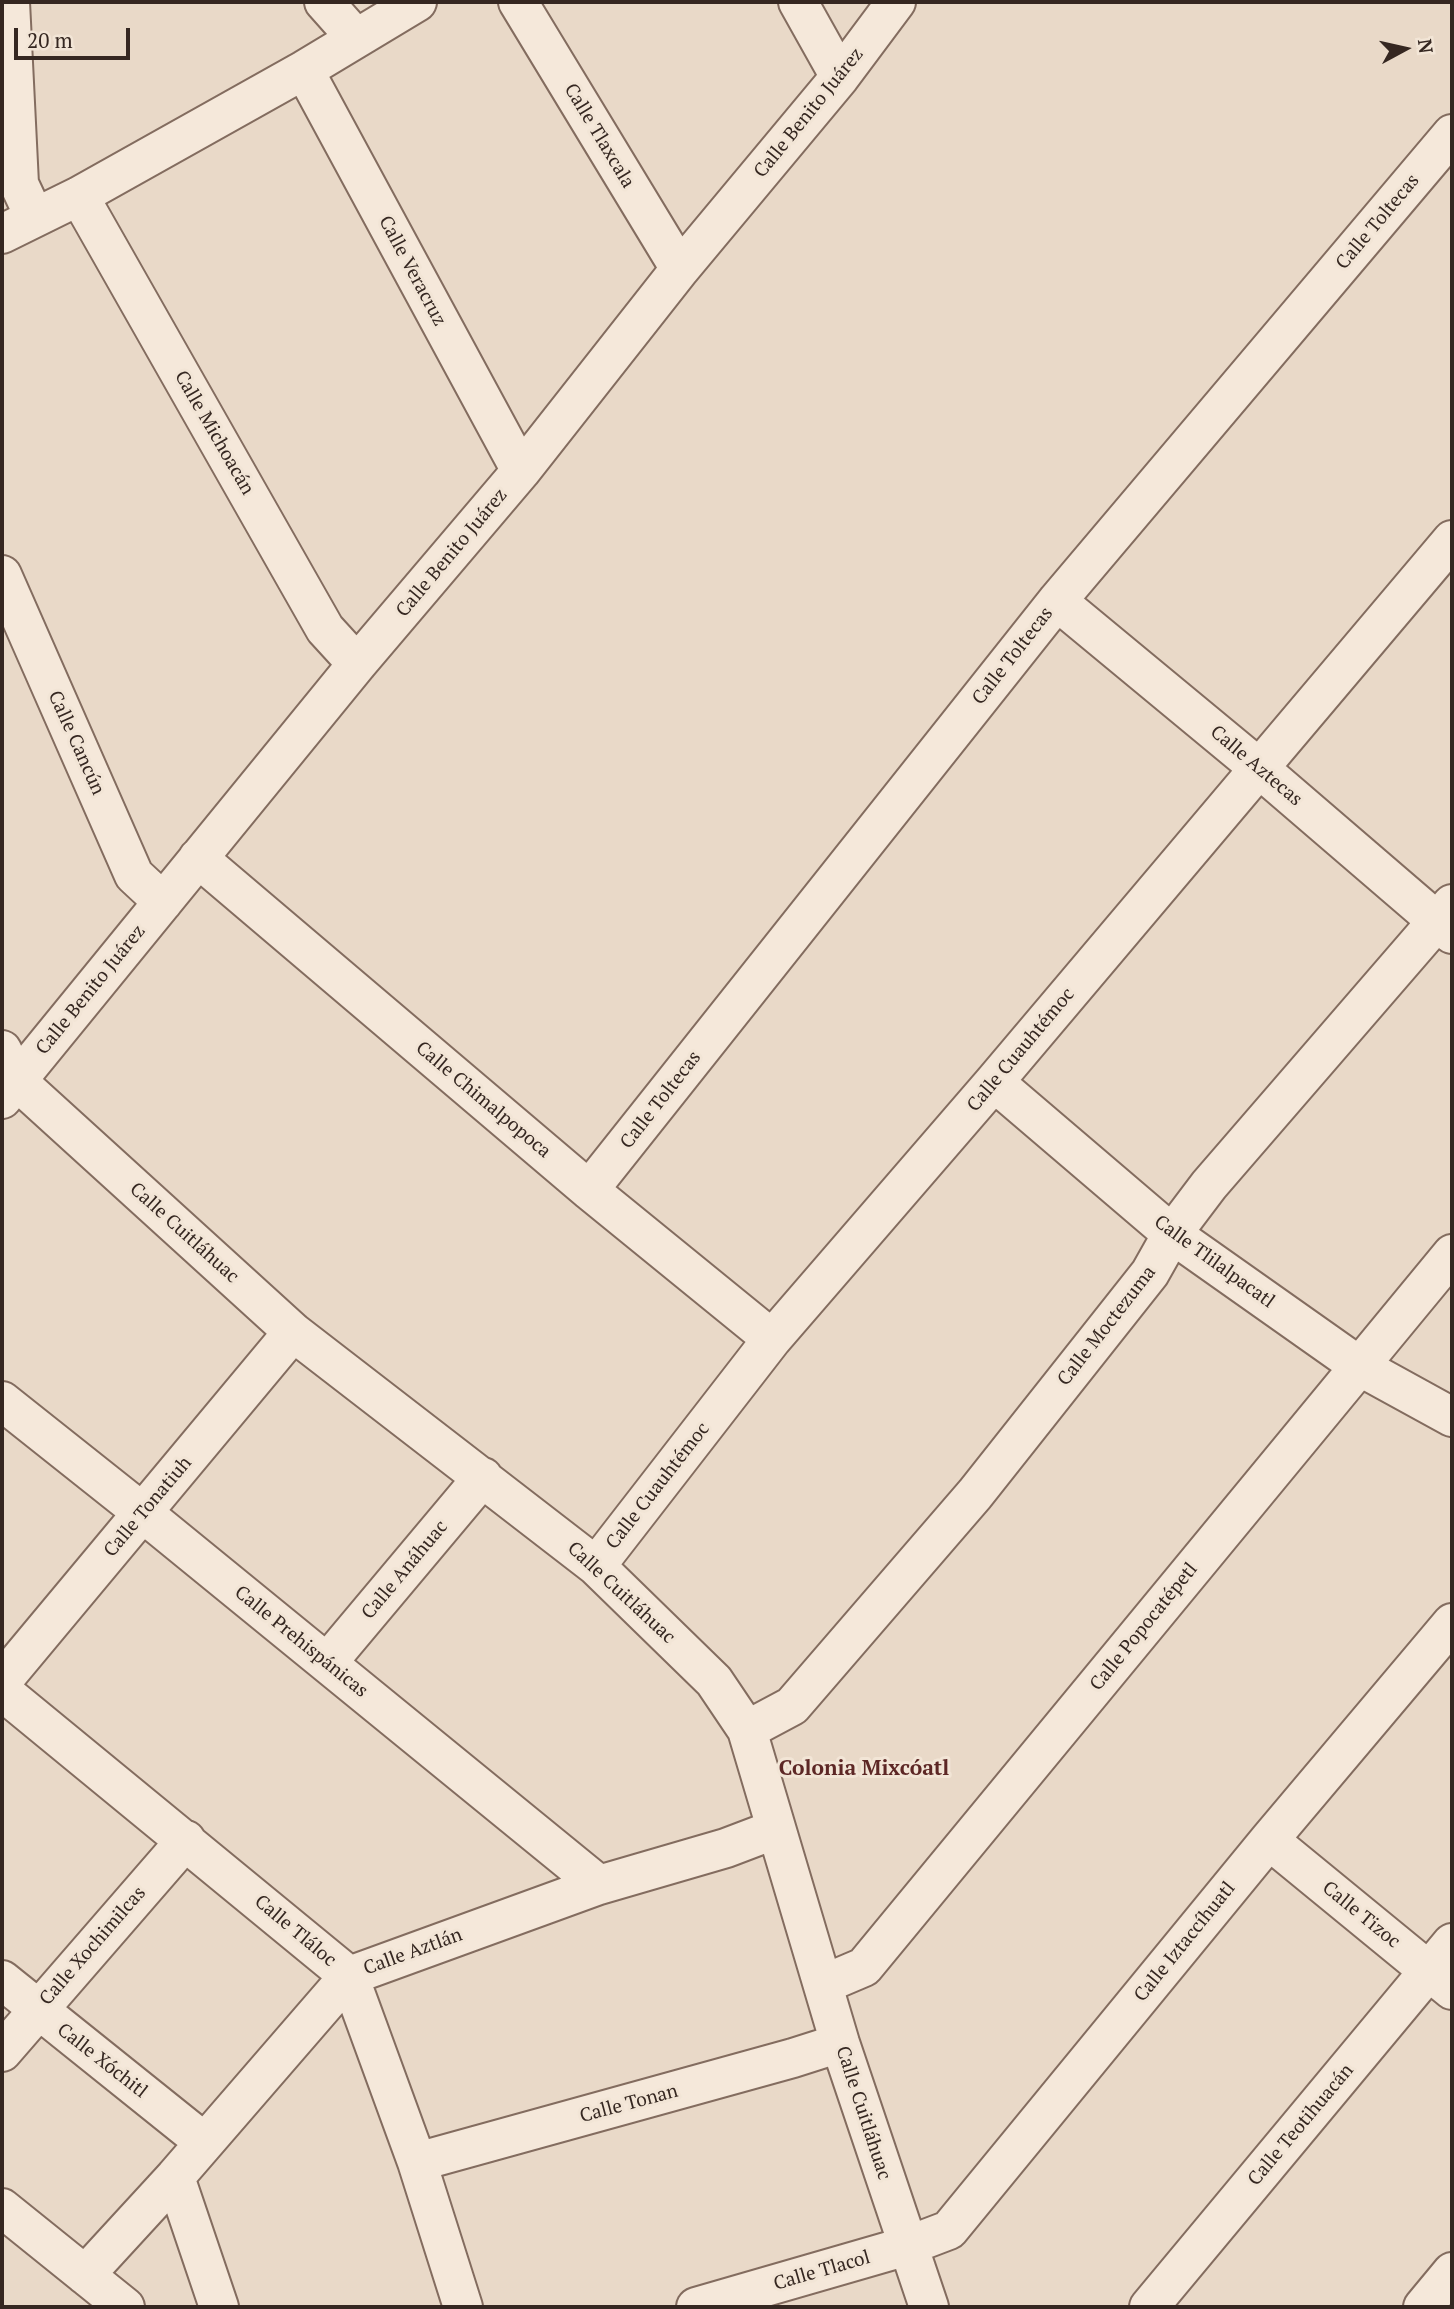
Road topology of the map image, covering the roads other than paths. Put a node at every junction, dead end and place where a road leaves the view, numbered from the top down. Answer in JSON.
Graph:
{"nodes":[{"id":1,"x":10,"y":2,"type":"edge"},
{"id":2,"x":324,"y":2,"type":"edge"},
{"id":3,"x":519,"y":2,"type":"edge"},
{"id":4,"x":798,"y":2,"type":"edge"},
{"id":5,"x":896,"y":2,"type":"edge"},
{"id":6,"x":413,"y":3,"type":"edge"},
{"id":7,"x":356,"y":38,"type":"junction"},
{"id":8,"x":304,"y":70,"type":"junction"},
{"id":9,"x":840,"y":77,"type":"junction"},
{"id":10,"x":1452,"y":134,"type":"edge"},
{"id":11,"x":79,"y":196,"type":"junction"},
{"id":12,"x":18,"y":225,"type":"edge"},
{"id":13,"x":680,"y":270,"type":"junction"},
{"id":14,"x":521,"y":471,"type":"junction"},
{"id":15,"x":1452,"y":540,"type":"edge"},
{"id":16,"x":2,"y":575,"type":"edge"},
{"id":17,"x":1057,"y":601,"type":"junction"},
{"id":18,"x":358,"y":664,"type":"junction"},
{"id":19,"x":1260,"y":769,"type":"junction"},
{"id":20,"x":198,"y":858,"type":"junction"},
{"id":21,"x":163,"y":902,"type":"junction"},
{"id":22,"x":1447,"y":920,"type":"edge"},
{"id":23,"x":7,"y":1077,"type":"edge"},
{"id":24,"x":994,"y":1082,"type":"junction"},
{"id":25,"x":589,"y":1190,"type":"junction"},
{"id":26,"x":1172,"y":1234,"type":"junction"},
{"id":27,"x":1452,"y":1254,"type":"edge"},
{"id":28,"x":293,"y":1332,"type":"junction"},
{"id":29,"x":772,"y":1339,"type":"junction"},
{"id":30,"x":1359,"y":1366,"type":"junction"},
{"id":31,"x":2,"y":1401,"type":"edge"},
{"id":32,"x":1452,"y":1417,"type":"edge"},
{"id":33,"x":483,"y":1477,"type":"junction"},
{"id":34,"x":143,"y":1513,"type":"junction"},
{"id":35,"x":596,"y":1566,"type":"junction"},
{"id":36,"x":1452,"y":1623,"type":"edge"},
{"id":37,"x":327,"y":1663,"type":"junction"},
{"id":38,"x":2,"y":1681,"type":"edge"},
{"id":39,"x":2,"y":1691,"type":"edge"},
{"id":40,"x":747,"y":1730,"type":"junction"},
{"id":41,"x":776,"y":1829,"type":"junction"},
{"id":42,"x":186,"y":1840,"type":"junction"},
{"id":43,"x":1269,"y":1840,"type":"junction"},
{"id":44,"x":599,"y":1885,"type":"junction"},
{"id":45,"x":1444,"y":1968,"type":"edge"},
{"id":46,"x":349,"y":1976,"type":"junction"},
{"id":47,"x":2,"y":1980,"type":"edge"},
{"id":48,"x":824,"y":1984,"type":"junction"},
{"id":49,"x":38,"y":2010,"type":"junction"},
{"id":50,"x":840,"y":2043,"type":"junction"},
{"id":51,"x":2,"y":2052,"type":"edge"},
{"id":52,"x":204,"y":2142,"type":"junction"},
{"id":53,"x":416,"y":2162,"type":"junction"},
{"id":54,"x":174,"y":2177,"type":"junction"},
{"id":55,"x":2,"y":2208,"type":"edge"},
{"id":56,"x":907,"y":2246,"type":"junction"},
{"id":57,"x":1452,"y":2272,"type":"edge"},
{"id":58,"x":85,"y":2275,"type":"junction"},
{"id":59,"x":125,"y":2307,"type":"edge"},
{"id":60,"x":219,"y":2307,"type":"edge"},
{"id":61,"x":463,"y":2307,"type":"edge"},
{"id":62,"x":696,"y":2307,"type":"edge"},
{"id":63,"x":929,"y":2307,"type":"edge"},
{"id":64,"x":1149,"y":2307,"type":"edge"},
{"id":65,"x":1423,"y":2307,"type":"edge"}],
"edges":[{"from":1,"to":12,"type":"street"},
{"from":2,"to":7,"type":"street"},
{"from":3,"to":13,"type":"street","name":"Calle Tlaxcala"},
{"from":4,"to":9,"type":"street"},
{"from":5,"to":9,"type":"street","name":"Calle Benito Juárez"},
{"from":6,"to":7,"type":"street"},
{"from":7,"to":8,"type":"street"},
{"from":8,"to":11,"type":"street"},
{"from":8,"to":14,"type":"street","name":"Calle Veracruz"},
{"from":9,"to":13,"type":"street","name":"Calle Benito Juárez"},
{"from":10,"to":17,"type":"street","name":"Calle Toltecas"},
{"from":11,"to":12,"type":"street"},
{"from":11,"to":18,"type":"street","name":"Calle Michoacán"},
{"from":13,"to":14,"type":"street","name":"Calle Benito Juárez"},
{"from":14,"to":18,"type":"street","name":"Calle Benito Juárez"},
{"from":15,"to":19,"type":"street","name":"Calle Cuauhtémoc"},
{"from":16,"to":21,"type":"street","name":"Calle Cancún"},
{"from":17,"to":19,"type":"street","name":"Calle Aztecas"},
{"from":17,"to":25,"type":"street","name":"Calle Toltecas"},
{"from":18,"to":20,"type":"street","name":"Calle Benito Juárez"},
{"from":19,"to":22,"type":"street","name":"Calle Aztecas"},
{"from":19,"to":24,"type":"street","name":"Calle Cuauhtémoc"},
{"from":20,"to":21,"type":"street","name":"Calle Benito Juárez"},
{"from":20,"to":25,"type":"street","name":"Calle Chimalpopoca"},
{"from":21,"to":23,"type":"street","name":"Calle Benito Juárez"},
{"from":22,"to":26,"type":"street","name":"Calle Moctezuma"},
{"from":23,"to":28,"type":"street","name":"Calle Cuitláhuac"},
{"from":24,"to":26,"type":"street","name":"Calle Tlilalpacatl"},
{"from":24,"to":29,"type":"street","name":"Calle Cuauhtémoc"},
{"from":25,"to":29,"type":"street","name":"Calle Chimalpopoca"},
{"from":26,"to":30,"type":"street","name":"Calle Tlilalpacatl"},
{"from":26,"to":40,"type":"street","name":"Calle Moctezuma"},
{"from":27,"to":30,"type":"street","name":"Calle Popocatépetl"},
{"from":28,"to":33,"type":"street","name":"Calle Cuitláhuac"},
{"from":28,"to":34,"type":"street","name":"Calle Tonatiuh"},
{"from":29,"to":35,"type":"street","name":"Calle Cuauhtémoc"},
{"from":30,"to":32,"type":"street","name":"Calle Tlilalpacatl"},
{"from":30,"to":48,"type":"street","name":"Calle Popocatépetl"},
{"from":31,"to":34,"type":"street","name":"Calle Prehispánicas"},
{"from":33,"to":35,"type":"street","name":"Calle Cuitláhuac"},
{"from":33,"to":37,"type":"street","name":"Calle Anáhuac"},
{"from":34,"to":37,"type":"street","name":"Calle Prehispánicas"},
{"from":34,"to":38,"type":"street","name":"Calle Tonatiuh"},
{"from":35,"to":40,"type":"street","name":"Calle Cuitláhuac"},
{"from":36,"to":43,"type":"street","name":"Calle Iztaccíhuatl"},
{"from":37,"to":44,"type":"street","name":"Calle Prehispánicas"},
{"from":39,"to":42,"type":"street","name":"Calle Tláloc"},
{"from":40,"to":41,"type":"street","name":"Calle Cuitláhuac"},
{"from":41,"to":44,"type":"street","name":"Calle Aztlán"},
{"from":41,"to":48,"type":"street","name":"Calle Cuitláhuac"},
{"from":42,"to":46,"type":"street","name":"Calle Tláloc"},
{"from":42,"to":49,"type":"street","name":"Calle Xochimilcas"},
{"from":43,"to":45,"type":"street","name":"Calle Tizoc"},
{"from":43,"to":56,"type":"street","name":"Calle Iztaccíhuatl"},
{"from":44,"to":46,"type":"street","name":"Calle Aztlán"},
{"from":45,"to":64,"type":"street","name":"Calle Teotihuacán"},
{"from":46,"to":52,"type":"street","name":"Calle Aztlán"},
{"from":46,"to":53,"type":"street","name":"Calle Tláloc"},
{"from":47,"to":49,"type":"street","name":"Calle Xóchitl"},
{"from":48,"to":50,"type":"street","name":"Calle Cuitláhuac"},
{"from":49,"to":51,"type":"street","name":"Calle Xochimilcas"},
{"from":49,"to":52,"type":"street","name":"Calle Xóchitl"},
{"from":50,"to":53,"type":"street","name":"Calle Tonan"},
{"from":50,"to":56,"type":"street","name":"Calle Cuitláhuac"},
{"from":52,"to":54,"type":"street","name":"Calle Aztlán"},
{"from":53,"to":61,"type":"street","name":"Calle Tláloc"},
{"from":54,"to":58,"type":"street","name":"Calle Aztlán"},
{"from":54,"to":60,"type":"street"},
{"from":55,"to":58,"type":"street"},
{"from":56,"to":62,"type":"street","name":"Calle Tlacol"},
{"from":56,"to":63,"type":"street","name":"Calle Cuitláhuac"},
{"from":57,"to":65,"type":"street"},
{"from":58,"to":59,"type":"street"}]}
